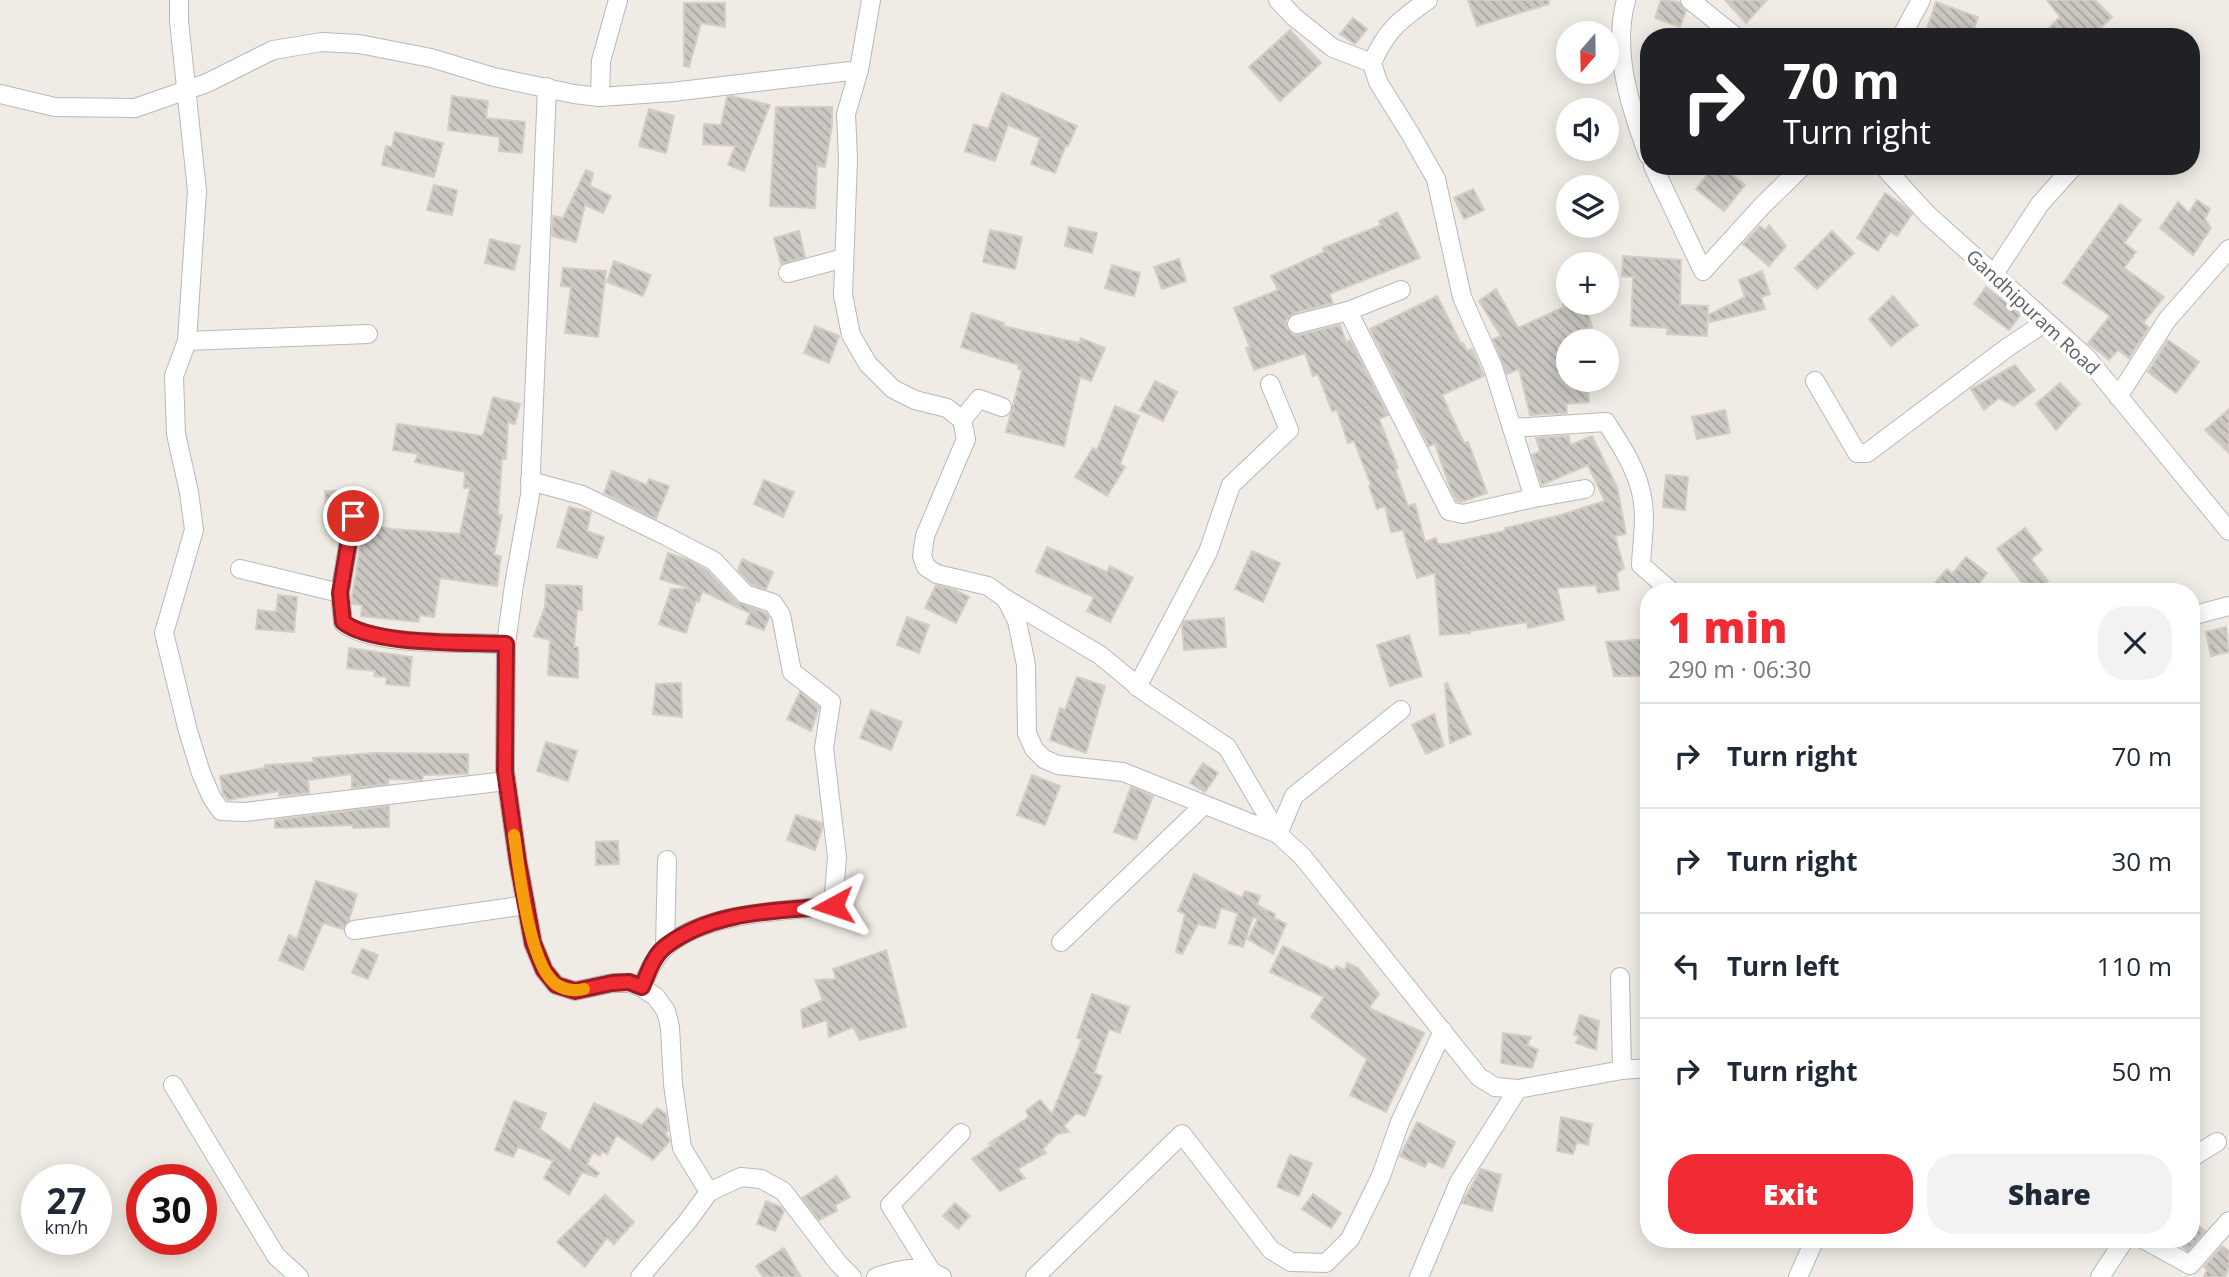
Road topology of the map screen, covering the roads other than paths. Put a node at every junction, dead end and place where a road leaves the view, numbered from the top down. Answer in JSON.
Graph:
{"nodes":[{"id":1,"x":179,"y":0,"type":"edge"},
{"id":2,"x":618,"y":0,"type":"edge"},
{"id":3,"x":871,"y":0,"type":"edge"},
{"id":4,"x":1278,"y":0,"type":"edge"},
{"id":5,"x":1428,"y":0,"type":"edge"},
{"id":6,"x":1626,"y":0,"type":"edge"},
{"id":7,"x":1690,"y":0,"type":"edge"},
{"id":8,"x":1922,"y":0,"type":"edge"},
{"id":9,"x":1725,"y":28,"type":"edge"},
{"id":10,"x":1906,"y":28,"type":"edge"},
{"id":11,"x":1372,"y":63,"type":"junction"},
{"id":12,"x":859,"y":70,"type":"junction"},
{"id":13,"x":547,"y":87,"type":"junction"},
{"id":14,"x":186,"y":89,"type":"junction"},
{"id":15,"x":0,"y":94,"type":"edge"},
{"id":16,"x":600,"y":97,"type":"junction"},
{"id":17,"x":1640,"y":132,"type":"edge"},
{"id":18,"x":1657,"y":175,"type":"edge"},
{"id":19,"x":1794,"y":175,"type":"edge"},
{"id":20,"x":1893,"y":175,"type":"edge"},
{"id":21,"x":2066,"y":175,"type":"edge"},
{"id":22,"x":2229,"y":249,"type":"edge"},
{"id":23,"x":844,"y":258,"type":"junction"},
{"id":24,"x":788,"y":273,"type":"dead end"},
{"id":25,"x":1994,"y":274,"type":"junction"},
{"id":26,"x":1401,"y":290,"type":"dead end"},
{"id":27,"x":1348,"y":311,"type":"junction"},
{"id":28,"x":2046,"y":321,"type":"junction"},
{"id":29,"x":1297,"y":324,"type":"dead end"},
{"id":30,"x":368,"y":334,"type":"dead end"},
{"id":31,"x":187,"y":341,"type":"junction"},
{"id":32,"x":1815,"y":381,"type":"dead end"},
{"id":33,"x":1270,"y":384,"type":"dead end"},
{"id":34,"x":2118,"y":397,"type":"junction"},
{"id":35,"x":1002,"y":407,"type":"dead end"},
{"id":36,"x":962,"y":420,"type":"junction"},
{"id":37,"x":1512,"y":429,"type":"junction"},
{"id":38,"x":530,"y":481,"type":"junction"},
{"id":39,"x":1585,"y":489,"type":"dead end"},
{"id":40,"x":1534,"y":498,"type":"junction"},
{"id":41,"x":353,"y":516,"type":"dead end"},
{"id":42,"x":2229,"y":531,"type":"edge"},
{"id":43,"x":240,"y":569,"type":"dead end"},
{"id":44,"x":1662,"y":583,"type":"edge"},
{"id":45,"x":340,"y":593,"type":"junction"},
{"id":46,"x":1006,"y":599,"type":"junction"},
{"id":47,"x":2229,"y":606,"type":"edge"},
{"id":48,"x":2200,"y":614,"type":"edge"},
{"id":49,"x":506,"y":644,"type":"junction"},
{"id":50,"x":1137,"y":687,"type":"junction"},
{"id":51,"x":1401,"y":710,"type":"dead end"},
{"id":52,"x":506,"y":781,"type":"junction"},
{"id":53,"x":1203,"y":806,"type":"junction"},
{"id":54,"x":1278,"y":834,"type":"junction"},
{"id":55,"x":667,"y":860,"type":"dead end"},
{"id":56,"x":526,"y":905,"type":"junction"},
{"id":57,"x":354,"y":930,"type":"dead end"},
{"id":58,"x":1061,"y":942,"type":"dead end"},
{"id":59,"x":665,"y":947,"type":"junction"},
{"id":60,"x":1620,"y":977,"type":"dead end"},
{"id":61,"x":642,"y":987,"type":"junction"},
{"id":62,"x":1443,"y":1031,"type":"junction"},
{"id":63,"x":1640,"y":1069,"type":"edge"},
{"id":64,"x":1622,"y":1070,"type":"junction"},
{"id":65,"x":173,"y":1085,"type":"dead end"},
{"id":66,"x":1518,"y":1089,"type":"junction"},
{"id":67,"x":961,"y":1133,"type":"dead end"},
{"id":68,"x":2217,"y":1142,"type":"dead end"},
{"id":69,"x":2200,"y":1152,"type":"edge"},
{"id":70,"x":709,"y":1192,"type":"junction"},
{"id":71,"x":2229,"y":1221,"type":"edge"},
{"id":72,"x":1811,"y":1248,"type":"edge"},
{"id":73,"x":2118,"y":1248,"type":"edge"},
{"id":74,"x":2159,"y":1248,"type":"edge"},
{"id":75,"x":936,"y":1273,"type":"edge"},
{"id":76,"x":299,"y":1277,"type":"edge"},
{"id":77,"x":640,"y":1277,"type":"edge"},
{"id":78,"x":852,"y":1277,"type":"edge"},
{"id":79,"x":876,"y":1277,"type":"edge"},
{"id":80,"x":1035,"y":1277,"type":"edge"},
{"id":81,"x":1419,"y":1277,"type":"edge"},
{"id":82,"x":1798,"y":1277,"type":"edge"},
{"id":83,"x":2100,"y":1277,"type":"edge"}],
"edges":[{"from":1,"to":14,"type":"street"},
{"from":2,"to":16,"type":"street"},
{"from":3,"to":12,"type":"street"},
{"from":4,"to":11,"type":"street"},
{"from":5,"to":11,"type":"street"},
{"from":6,"to":17,"type":"street"},
{"from":7,"to":9,"type":"street"},
{"from":8,"to":10,"type":"street"},
{"from":11,"to":37,"type":"street"},
{"from":12,"to":16,"type":"street"},
{"from":12,"to":23,"type":"street"},
{"from":13,"to":14,"type":"street"},
{"from":13,"to":16,"type":"street"},
{"from":13,"to":38,"type":"street"},
{"from":14,"to":15,"type":"street"},
{"from":14,"to":31,"type":"street"},
{"from":18,"to":19,"type":"street"},
{"from":20,"to":25,"type":"street","name":"Gandhipuram Road"},
{"from":21,"to":25,"type":"street"},
{"from":22,"to":34,"type":"street"},
{"from":23,"to":24,"type":"street"},
{"from":23,"to":36,"type":"street"},
{"from":25,"to":28,"type":"street","name":"Gandhipuram Road"},
{"from":26,"to":27,"type":"street"},
{"from":27,"to":29,"type":"street"},
{"from":27,"to":40,"type":"street"},
{"from":28,"to":32,"type":"street"},
{"from":28,"to":34,"type":"street","name":"Gandhipuram Road"},
{"from":30,"to":31,"type":"street"},
{"from":31,"to":52,"type":"street"},
{"from":33,"to":50,"type":"street"},
{"from":34,"to":42,"type":"street","name":"Gandhipuram Road"},
{"from":35,"to":36,"type":"street"},
{"from":36,"to":46,"type":"street"},
{"from":37,"to":40,"type":"street"},
{"from":37,"to":44,"type":"street"},
{"from":38,"to":49,"type":"street"},
{"from":38,"to":59,"type":"street"},
{"from":39,"to":40,"type":"street"},
{"from":41,"to":45,"type":"street"},
{"from":43,"to":45,"type":"street"},
{"from":45,"to":49,"type":"street"},
{"from":46,"to":50,"type":"street"},
{"from":46,"to":53,"type":"street"},
{"from":47,"to":48,"type":"street"},
{"from":49,"to":52,"type":"street"},
{"from":50,"to":54,"type":"street"},
{"from":51,"to":54,"type":"street"},
{"from":52,"to":56,"type":"street"},
{"from":53,"to":54,"type":"street"},
{"from":53,"to":58,"type":"street"},
{"from":54,"to":62,"type":"street"},
{"from":55,"to":59,"type":"street"},
{"from":56,"to":57,"type":"street"},
{"from":56,"to":61,"type":"street"},
{"from":59,"to":61,"type":"street"},
{"from":60,"to":64,"type":"street"},
{"from":61,"to":70,"type":"street"},
{"from":62,"to":66,"type":"street"},
{"from":62,"to":80,"type":"street"},
{"from":63,"to":64,"type":"street"},
{"from":64,"to":66,"type":"street"},
{"from":65,"to":76,"type":"street"},
{"from":66,"to":81,"type":"street"},
{"from":67,"to":75,"type":"street"},
{"from":68,"to":69,"type":"street"},
{"from":70,"to":77,"type":"street"},
{"from":70,"to":78,"type":"street"},
{"from":71,"to":74,"type":"street"},
{"from":72,"to":82,"type":"street"},
{"from":73,"to":83,"type":"street"},
{"from":75,"to":79,"type":"street"}]}
